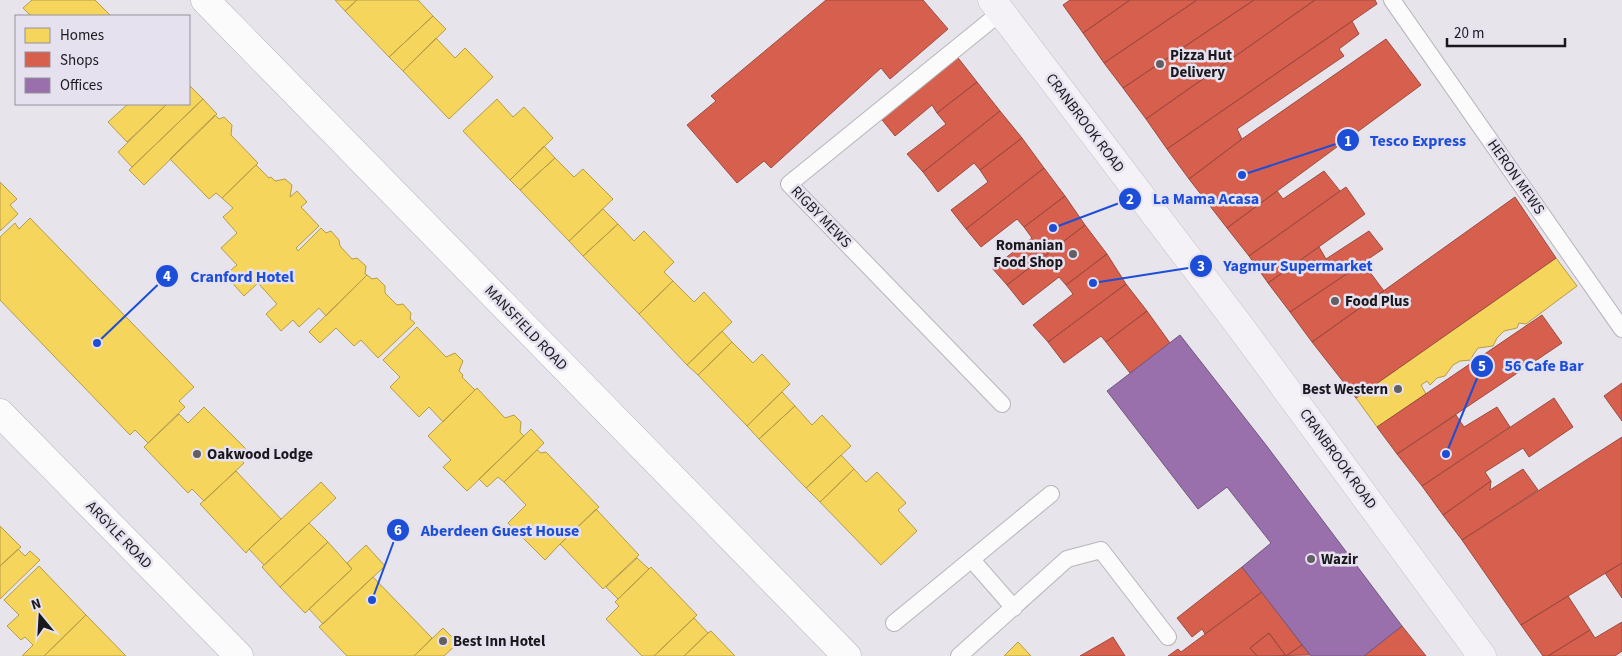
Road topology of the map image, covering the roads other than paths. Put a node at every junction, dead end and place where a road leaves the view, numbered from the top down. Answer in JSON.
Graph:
{"nodes":[{"id":1,"x":205,"y":0,"type":"edge"},
{"id":2,"x":1392,"y":0,"type":"edge"},
{"id":3,"x":996,"y":6,"type":"edge"},
{"id":4,"x":1622,"y":330,"type":"edge"},
{"id":5,"x":1002,"y":404,"type":"dead end"},
{"id":6,"x":0,"y":413,"type":"edge"},
{"id":7,"x":1051,"y":494,"type":"dead end"},
{"id":8,"x":972,"y":560,"type":"junction"},
{"id":9,"x":1014,"y":608,"type":"junction"},
{"id":10,"x":894,"y":623,"type":"dead end"},
{"id":11,"x":1168,"y":637,"type":"dead end"},
{"id":12,"x":239,"y":656,"type":"edge"},
{"id":13,"x":847,"y":656,"type":"edge"},
{"id":14,"x":959,"y":656,"type":"edge"},
{"id":15,"x":1482,"y":656,"type":"edge"}],
"edges":[{"from":1,"to":13,"type":"street","name":"MANSFIELD ROAD"},
{"from":2,"to":4,"type":"lane","name":"HERON MEWS"},
{"from":3,"to":5,"type":"lane","name":"RIGBY MEWS"},
{"from":3,"to":15,"type":"main road","name":"CRANBROOK ROAD"},
{"from":6,"to":12,"type":"street","name":"ARGYLE ROAD"},
{"from":7,"to":8,"type":"lane"},
{"from":8,"to":9,"type":"lane"},
{"from":8,"to":10,"type":"lane"},
{"from":9,"to":11,"type":"lane"},
{"from":9,"to":14,"type":"lane"}]}
